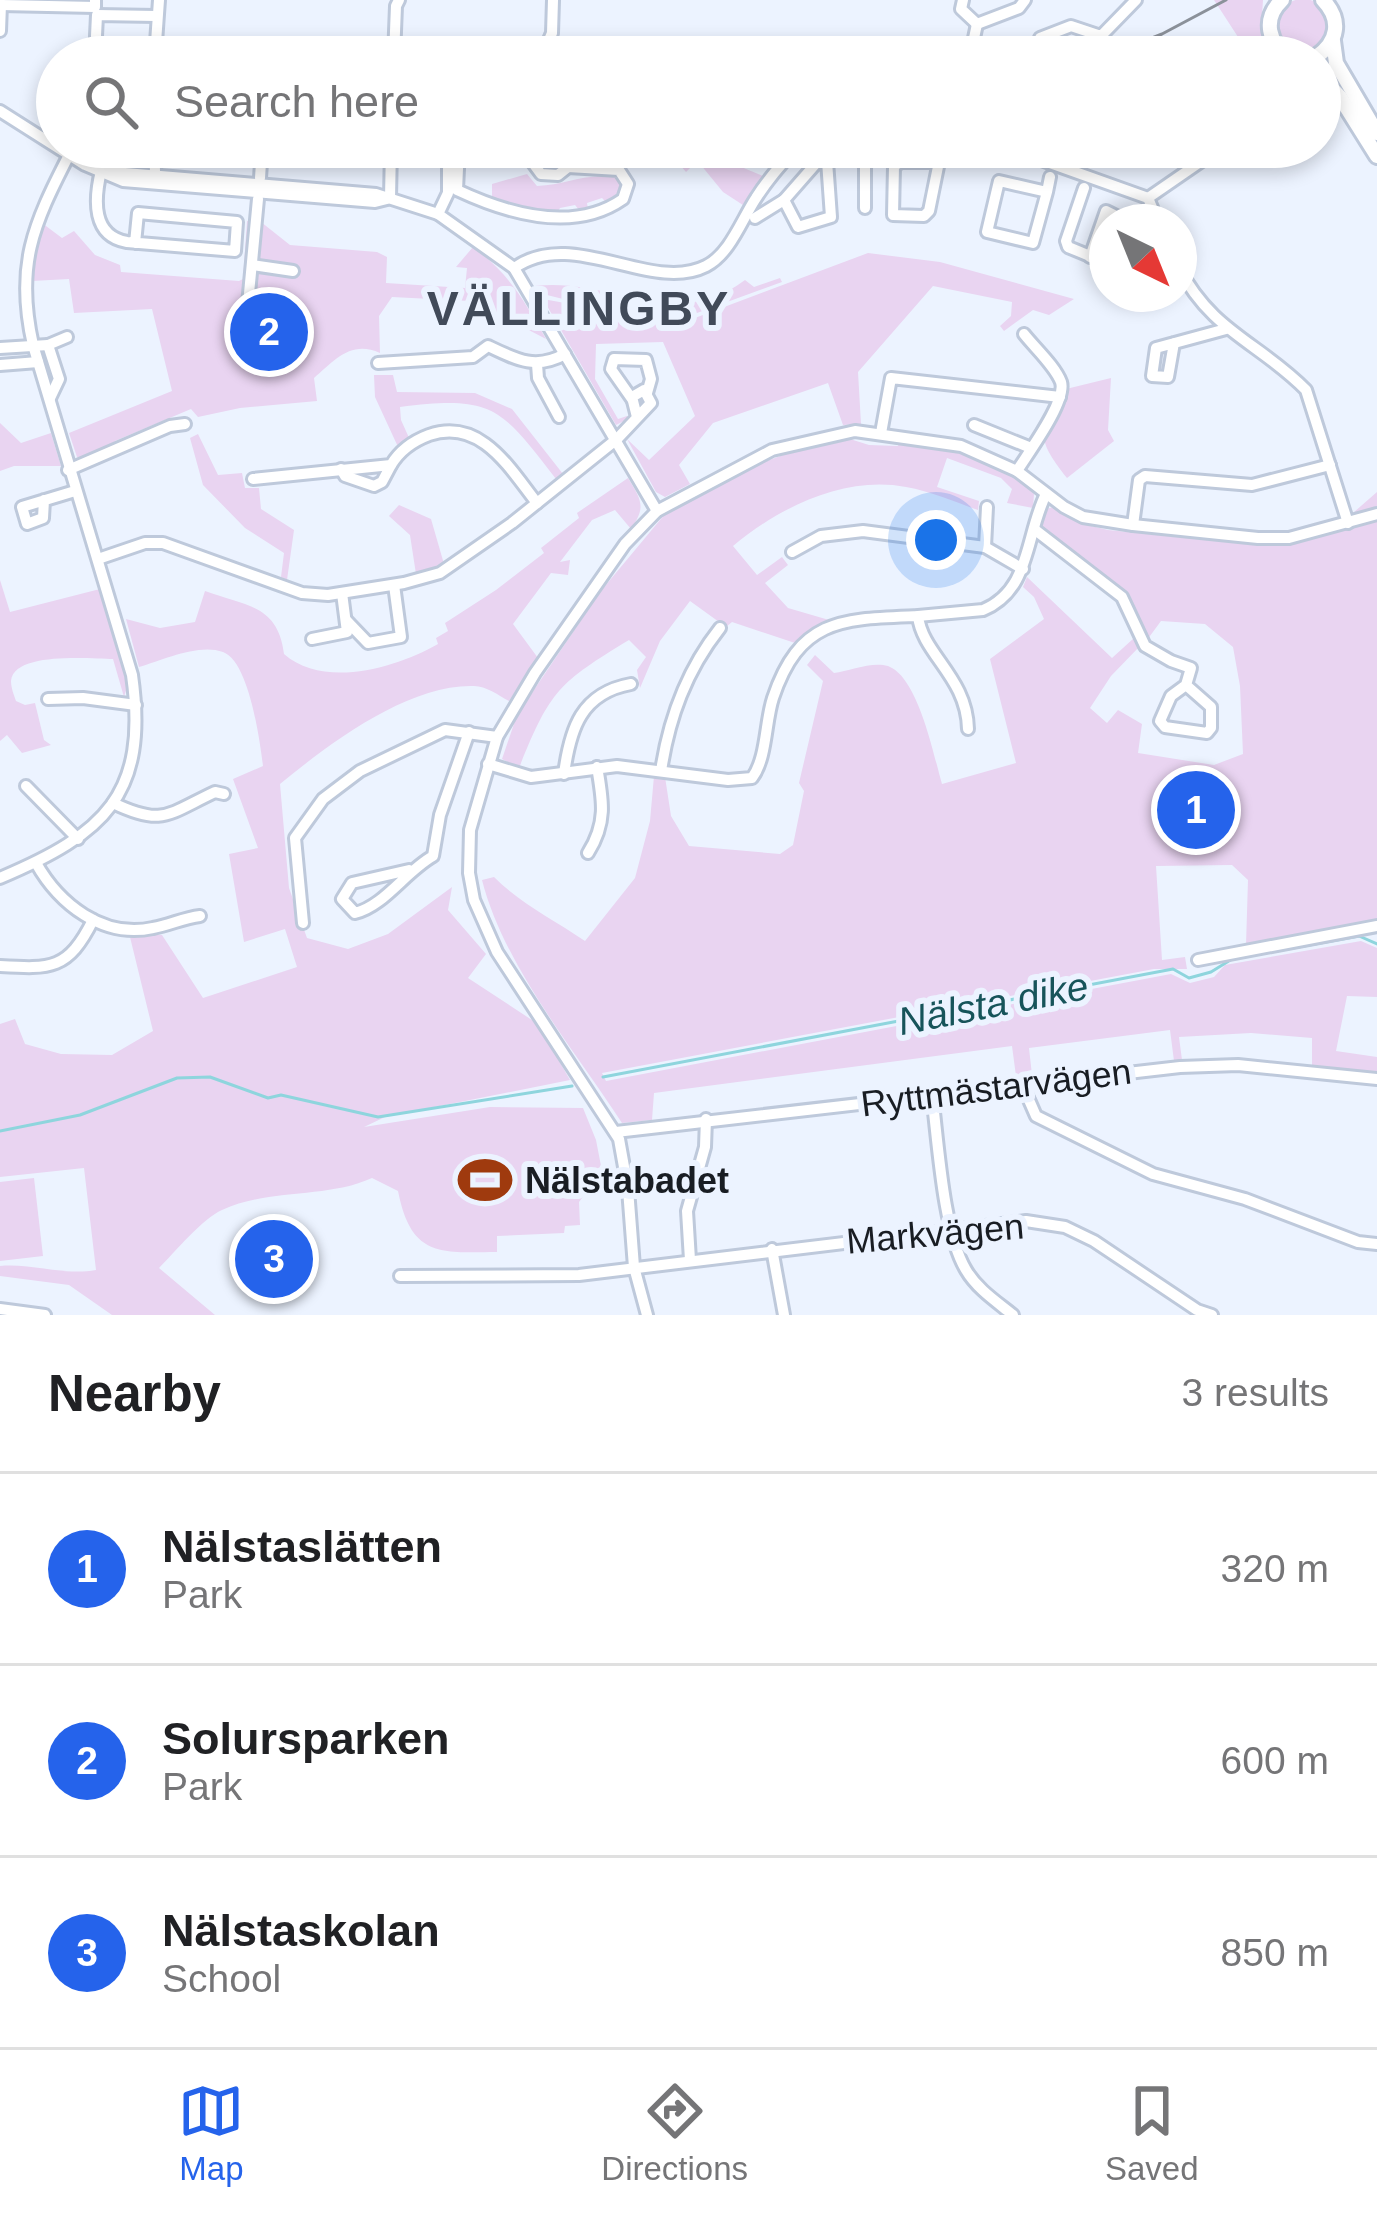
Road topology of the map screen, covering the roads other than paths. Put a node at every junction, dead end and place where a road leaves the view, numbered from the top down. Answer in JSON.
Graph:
{"nodes":[{"id":1,"x":95,"y":0,"type":"edge"},
{"id":2,"x":159,"y":0,"type":"edge"},
{"id":3,"x":399,"y":0,"type":"edge"},
{"id":4,"x":553,"y":0,"type":"edge"},
{"id":5,"x":963,"y":0,"type":"edge"},
{"id":6,"x":1025,"y":0,"type":"edge"},
{"id":7,"x":1136,"y":0,"type":"edge"},
{"id":8,"x":1324,"y":0,"type":"edge"},
{"id":9,"x":1,"y":3,"type":"edge"},
{"id":10,"x":1275,"y":3,"type":"edge"},
{"id":11,"x":157,"y":16,"type":"junction"},
{"id":12,"x":976,"y":24,"type":"junction"},
{"id":13,"x":0,"y":31,"type":"edge"},
{"id":14,"x":96,"y":36,"type":"edge"},
{"id":15,"x":156,"y":36,"type":"edge"},
{"id":16,"x":395,"y":36,"type":"edge"},
{"id":17,"x":551,"y":36,"type":"edge"},
{"id":18,"x":974,"y":36,"type":"edge"},
{"id":19,"x":1045,"y":36,"type":"edge"},
{"id":20,"x":1101,"y":36,"type":"edge"},
{"id":21,"x":1101,"y":36,"type":"edge"},
{"id":22,"x":1271,"y":36,"type":"edge"},
{"id":23,"x":1334,"y":36,"type":"edge"},
{"id":24,"x":1341,"y":81,"type":"edge"},
{"id":25,"x":1341,"y":90,"type":"edge"},
{"id":26,"x":1344,"y":92,"type":"junction"},
{"id":27,"x":0,"y":111,"type":"edge"},
{"id":28,"x":36,"y":129,"type":"edge"},
{"id":29,"x":1377,"y":134,"type":"edge"},
{"id":30,"x":1377,"y":156,"type":"edge"},
{"id":31,"x":68,"y":168,"type":"edge"},
{"id":32,"x":98,"y":168,"type":"edge"},
{"id":33,"x":261,"y":168,"type":"edge"},
{"id":34,"x":391,"y":168,"type":"edge"},
{"id":35,"x":448,"y":168,"type":"edge"},
{"id":36,"x":458,"y":168,"type":"edge"},
{"id":37,"x":537,"y":168,"type":"edge"},
{"id":38,"x":567,"y":168,"type":"edge"},
{"id":39,"x":585,"y":168,"type":"edge"},
{"id":40,"x":780,"y":168,"type":"edge"},
{"id":41,"x":810,"y":168,"type":"edge"},
{"id":42,"x":827,"y":168,"type":"edge"},
{"id":43,"x":865,"y":168,"type":"edge"},
{"id":44,"x":894,"y":168,"type":"edge"},
{"id":45,"x":937,"y":168,"type":"edge"},
{"id":46,"x":1064,"y":168,"type":"edge"},
{"id":47,"x":1192,"y":168,"type":"edge"},
{"id":48,"x":101,"y":171,"type":"junction"},
{"id":49,"x":1050,"y":177,"type":"dead end"},
{"id":50,"x":260,"y":178,"type":"dead end"},
{"id":51,"x":1084,"y":188,"type":"dead end"},
{"id":52,"x":1047,"y":192,"type":"junction"},
{"id":53,"x":390,"y":198,"type":"junction"},
{"id":54,"x":1148,"y":198,"type":"junction"},
{"id":55,"x":258,"y":199,"type":"dead end"},
{"id":56,"x":784,"y":200,"type":"junction"},
{"id":57,"x":1150,"y":204,"type":"edge"},
{"id":58,"x":865,"y":208,"type":"dead end"},
{"id":59,"x":438,"y":214,"type":"junction"},
{"id":60,"x":755,"y":218,"type":"dead end"},
{"id":61,"x":135,"y":243,"type":"junction"},
{"id":62,"x":1089,"y":256,"type":"edge"},
{"id":63,"x":514,"y":268,"type":"junction"},
{"id":64,"x":293,"y":271,"type":"dead end"},
{"id":65,"x":247,"y":275,"type":"junction"},
{"id":66,"x":1197,"y":297,"type":"edge"},
{"id":67,"x":248,"y":304,"type":"dead end"},
{"id":68,"x":1226,"y":329,"type":"junction"},
{"id":69,"x":1024,"y":334,"type":"dead end"},
{"id":70,"x":67,"y":338,"type":"dead end"},
{"id":71,"x":1174,"y":343,"type":"dead end"},
{"id":72,"x":33,"y":345,"type":"junction"},
{"id":73,"x":48,"y":345,"type":"junction"},
{"id":74,"x":0,"y":348,"type":"edge"},
{"id":75,"x":566,"y":354,"type":"junction"},
{"id":76,"x":38,"y":362,"type":"junction"},
{"id":77,"x":378,"y":363,"type":"dead end"},
{"id":78,"x":537,"y":364,"type":"junction"},
{"id":79,"x":0,"y":365,"type":"edge"},
{"id":80,"x":647,"y":393,"type":"junction"},
{"id":81,"x":1060,"y":397,"type":"junction"},
{"id":82,"x":50,"y":398,"type":"junction"},
{"id":83,"x":632,"y":399,"type":"junction"},
{"id":84,"x":559,"y":417,"type":"dead end"},
{"id":85,"x":637,"y":417,"type":"junction"},
{"id":86,"x":185,"y":424,"type":"dead end"},
{"id":87,"x":974,"y":425,"type":"dead end"},
{"id":88,"x":881,"y":433,"type":"junction"},
{"id":89,"x":617,"y":439,"type":"junction"},
{"id":90,"x":1031,"y":448,"type":"junction"},
{"id":91,"x":391,"y":464,"type":"junction"},
{"id":92,"x":1330,"y":465,"type":"junction"},
{"id":93,"x":340,"y":469,"type":"junction"},
{"id":94,"x":68,"y":470,"type":"junction"},
{"id":95,"x":1018,"y":471,"type":"junction"},
{"id":96,"x":253,"y":479,"type":"dead end"},
{"id":97,"x":75,"y":491,"type":"junction"},
{"id":98,"x":1046,"y":494,"type":"junction"},
{"id":99,"x":44,"y":500,"type":"dead end"},
{"id":100,"x":537,"y":503,"type":"junction"},
{"id":101,"x":987,"y":507,"type":"dead end"},
{"id":102,"x":657,"y":511,"type":"junction"},
{"id":103,"x":1377,"y":514,"type":"edge"},
{"id":104,"x":1348,"y":524,"type":"junction"},
{"id":105,"x":1133,"y":525,"type":"junction"},
{"id":106,"x":1034,"y":529,"type":"junction"},
{"id":107,"x":985,"y":547,"type":"junction"},
{"id":108,"x":792,"y":552,"type":"dead end"},
{"id":109,"x":98,"y":559,"type":"junction"},
{"id":110,"x":1023,"y":569,"type":"junction"},
{"id":111,"x":394,"y":585,"type":"junction"},
{"id":112,"x":342,"y":593,"type":"junction"},
{"id":113,"x":918,"y":616,"type":"junction"},
{"id":114,"x":346,"y":620,"type":"junction"},
{"id":115,"x":720,"y":628,"type":"dead end"},
{"id":116,"x":311,"y":639,"type":"dead end"},
{"id":117,"x":631,"y":684,"type":"dead end"},
{"id":118,"x":1186,"y":685,"type":"junction"},
{"id":119,"x":47,"y":699,"type":"dead end"},
{"id":120,"x":136,"y":705,"type":"junction"},
{"id":121,"x":968,"y":729,"type":"dead end"},
{"id":122,"x":469,"y":732,"type":"junction"},
{"id":123,"x":497,"y":737,"type":"junction"},
{"id":124,"x":488,"y":764,"type":"junction"},
{"id":125,"x":597,"y":767,"type":"junction"},
{"id":126,"x":661,"y":771,"type":"junction"},
{"id":127,"x":564,"y":774,"type":"junction"},
{"id":128,"x":26,"y":786,"type":"dead end"},
{"id":129,"x":224,"y":794,"type":"dead end"},
{"id":130,"x":113,"y":803,"type":"junction"},
{"id":131,"x":78,"y":839,"type":"junction"},
{"id":132,"x":588,"y":854,"type":"dead end"},
{"id":133,"x":37,"y":862,"type":"junction"},
{"id":134,"x":409,"y":870,"type":"junction"},
{"id":135,"x":0,"y":878,"type":"edge"},
{"id":136,"x":200,"y":916,"type":"dead end"},
{"id":137,"x":93,"y":920,"type":"junction"},
{"id":138,"x":303,"y":923,"type":"dead end"},
{"id":139,"x":1377,"y":926,"type":"edge"},
{"id":140,"x":1198,"y":960,"type":"dead end"},
{"id":141,"x":0,"y":967,"type":"edge"},
{"id":142,"x":1377,"y":1079,"type":"edge"},
{"id":143,"x":1022,"y":1084,"type":"junction"},
{"id":144,"x":932,"y":1095,"type":"junction"},
{"id":145,"x":706,"y":1120,"type":"junction"},
{"id":146,"x":616,"y":1132,"type":"junction"},
{"id":147,"x":952,"y":1229,"type":"junction"},
{"id":148,"x":1377,"y":1244,"type":"edge"},
{"id":149,"x":772,"y":1249,"type":"junction"},
{"id":150,"x":690,"y":1259,"type":"junction"},
{"id":151,"x":634,"y":1267,"type":"junction"},
{"id":152,"x":400,"y":1276,"type":"dead end"},
{"id":153,"x":0,"y":1309,"type":"edge"},
{"id":154,"x":1194,"y":1312,"type":"edge"},
{"id":155,"x":45,"y":1315,"type":"edge"},
{"id":156,"x":647,"y":1315,"type":"edge"},
{"id":157,"x":784,"y":1315,"type":"edge"},
{"id":158,"x":1013,"y":1315,"type":"edge"},
{"id":159,"x":1212,"y":1315,"type":"edge"}],
"edges":[{"from":1,"to":9,"type":"street"},
{"from":2,"to":11,"type":"street"},
{"from":3,"to":16,"type":"street"},
{"from":4,"to":17,"type":"street"},
{"from":5,"to":12,"type":"street"},
{"from":6,"to":12,"type":"street"},
{"from":7,"to":20,"type":"street"},
{"from":8,"to":23,"type":"main road"},
{"from":9,"to":13,"type":"street"},
{"from":10,"to":22,"type":"main road"},
{"from":11,"to":14,"type":"street"},
{"from":11,"to":15,"type":"street"},
{"from":12,"to":18,"type":"street"},
{"from":19,"to":21,"type":"street"},
{"from":24,"to":26,"type":"main road"},
{"from":25,"to":26,"type":"main road"},
{"from":26,"to":29,"type":"main road"},
{"from":26,"to":30,"type":"main road"},
{"from":27,"to":28,"type":"street"},
{"from":31,"to":72,"type":"street"},
{"from":32,"to":48,"type":"street"},
{"from":33,"to":50,"type":"street"},
{"from":34,"to":53,"type":"street"},
{"from":35,"to":59,"type":"street"},
{"from":36,"to":39,"type":"street"},
{"from":37,"to":38,"type":"street"},
{"from":40,"to":63,"type":"street"},
{"from":41,"to":56,"type":"street"},
{"from":42,"to":56,"type":"street"},
{"from":43,"to":58,"type":"street"},
{"from":44,"to":45,"type":"street"},
{"from":46,"to":54,"type":"street"},
{"from":47,"to":54,"type":"street"},
{"from":48,"to":53,"type":"street"},
{"from":48,"to":61,"type":"street"},
{"from":49,"to":52,"type":"street"},
{"from":51,"to":62,"type":"street"},
{"from":52,"to":52,"type":"street"},
{"from":53,"to":59,"type":"street"},
{"from":54,"to":57,"type":"street"},
{"from":55,"to":65,"type":"street"},
{"from":56,"to":60,"type":"street"},
{"from":59,"to":63,"type":"street"},
{"from":61,"to":61,"type":"street"},
{"from":63,"to":75,"type":"street"},
{"from":64,"to":65,"type":"street"},
{"from":65,"to":67,"type":"street"},
{"from":66,"to":68,"type":"street"},
{"from":68,"to":71,"type":"street"},
{"from":68,"to":92,"type":"street"},
{"from":69,"to":81,"type":"street"},
{"from":70,"to":73,"type":"street"},
{"from":72,"to":73,"type":"street"},
{"from":72,"to":74,"type":"street"},
{"from":72,"to":76,"type":"street"},
{"from":73,"to":82,"type":"street"},
{"from":75,"to":78,"type":"street"},
{"from":75,"to":89,"type":"street"},
{"from":76,"to":79,"type":"street"},
{"from":76,"to":82,"type":"street"},
{"from":77,"to":78,"type":"street"},
{"from":78,"to":84,"type":"street"},
{"from":80,"to":83,"type":"street"},
{"from":80,"to":83,"type":"street"},
{"from":80,"to":85,"type":"street"},
{"from":81,"to":88,"type":"street"},
{"from":81,"to":90,"type":"street"},
{"from":82,"to":94,"type":"street"},
{"from":83,"to":85,"type":"street"},
{"from":85,"to":89,"type":"street"},
{"from":86,"to":94,"type":"street"},
{"from":87,"to":90,"type":"street"},
{"from":88,"to":95,"type":"street"},
{"from":88,"to":102,"type":"street"},
{"from":89,"to":100,"type":"street"},
{"from":89,"to":102,"type":"street"},
{"from":90,"to":95,"type":"street"},
{"from":91,"to":93,"type":"street"},
{"from":91,"to":93,"type":"street"},
{"from":91,"to":100,"type":"street"},
{"from":92,"to":104,"type":"street"},
{"from":92,"to":105,"type":"street"},
{"from":93,"to":96,"type":"street"},
{"from":94,"to":97,"type":"street"},
{"from":95,"to":98,"type":"street"},
{"from":97,"to":99,"type":"street"},
{"from":97,"to":109,"type":"street"},
{"from":98,"to":105,"type":"street"},
{"from":98,"to":106,"type":"street"},
{"from":100,"to":111,"type":"street"},
{"from":101,"to":107,"type":"street"},
{"from":102,"to":123,"type":"street"},
{"from":103,"to":104,"type":"street"},
{"from":104,"to":105,"type":"street"},
{"from":106,"to":110,"type":"street"},
{"from":106,"to":118,"type":"street"},
{"from":107,"to":108,"type":"street"},
{"from":107,"to":110,"type":"street"},
{"from":109,"to":112,"type":"street"},
{"from":109,"to":120,"type":"street"},
{"from":110,"to":113,"type":"street"},
{"from":111,"to":112,"type":"street"},
{"from":111,"to":114,"type":"street"},
{"from":112,"to":114,"type":"street"},
{"from":113,"to":121,"type":"street"},
{"from":113,"to":126,"type":"street"},
{"from":114,"to":116,"type":"street"},
{"from":115,"to":126,"type":"street"},
{"from":117,"to":127,"type":"street"},
{"from":118,"to":118,"type":"street"},
{"from":119,"to":120,"type":"street"},
{"from":120,"to":130,"type":"street"},
{"from":122,"to":123,"type":"street"},
{"from":122,"to":134,"type":"street"},
{"from":122,"to":138,"type":"street"},
{"from":123,"to":124,"type":"street"},
{"from":124,"to":127,"type":"street"},
{"from":124,"to":146,"type":"street"},
{"from":125,"to":126,"type":"street"},
{"from":125,"to":127,"type":"street"},
{"from":125,"to":132,"type":"street"},
{"from":128,"to":131,"type":"street"},
{"from":129,"to":130,"type":"street"},
{"from":130,"to":131,"type":"street"},
{"from":131,"to":133,"type":"street"},
{"from":133,"to":135,"type":"street"},
{"from":133,"to":137,"type":"street"},
{"from":134,"to":134,"type":"street"},
{"from":136,"to":137,"type":"street"},
{"from":137,"to":141,"type":"street"},
{"from":139,"to":140,"type":"street"},
{"from":142,"to":143,"type":"street","name":"Ryttmästarvägen"},
{"from":143,"to":144,"type":"street","name":"Ryttmästarvägen"},
{"from":143,"to":148,"type":"street"},
{"from":144,"to":145,"type":"street","name":"Ryttmästarvägen"},
{"from":144,"to":147,"type":"street"},
{"from":145,"to":146,"type":"street","name":"Ryttmästarvägen"},
{"from":145,"to":150,"type":"street"},
{"from":146,"to":151,"type":"street"},
{"from":147,"to":149,"type":"street","name":"Markvägen"},
{"from":147,"to":154,"type":"street","name":"Markvägen"},
{"from":147,"to":158,"type":"street"},
{"from":149,"to":150,"type":"street","name":"Markvägen"},
{"from":149,"to":157,"type":"street"},
{"from":150,"to":151,"type":"street","name":"Markvägen"},
{"from":151,"to":152,"type":"street","name":"Markvägen"},
{"from":151,"to":156,"type":"street"},
{"from":153,"to":155,"type":"street"},
{"from":154,"to":159,"type":"street","name":"Markvägen"}]}
